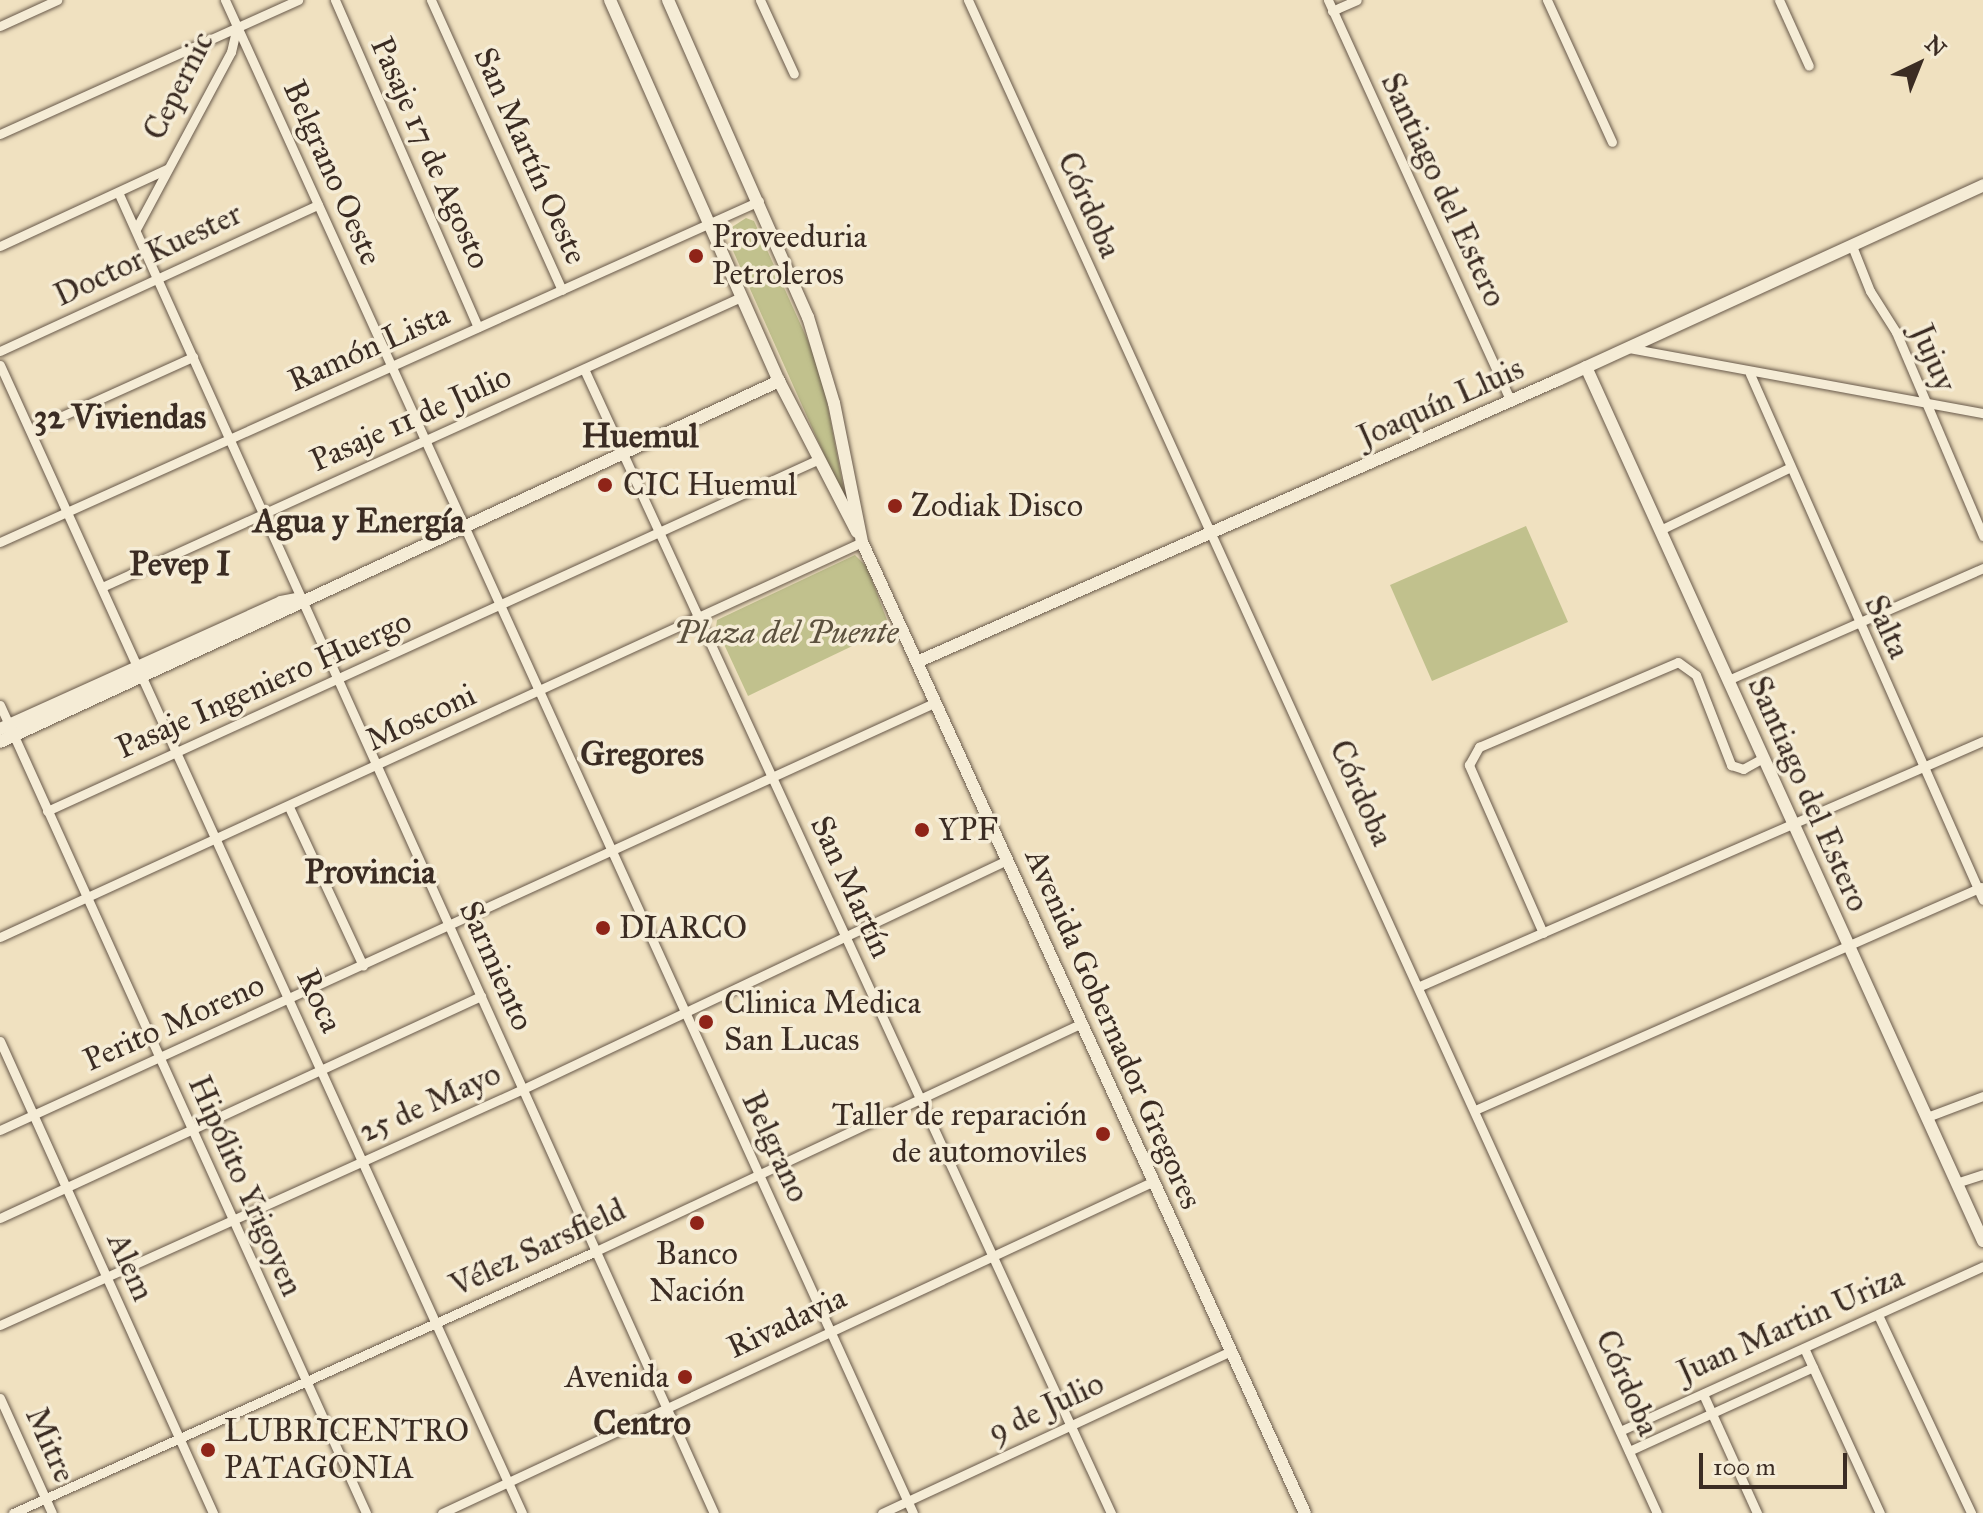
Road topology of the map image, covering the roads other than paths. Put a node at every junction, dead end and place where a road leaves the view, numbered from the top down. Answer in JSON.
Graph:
{"nodes":[{"id":1,"x":57,"y":0,"type":"edge"},
{"id":2,"x":225,"y":0,"type":"edge"},
{"id":3,"x":298,"y":0,"type":"edge"},
{"id":4,"x":335,"y":0,"type":"edge"},
{"id":5,"x":431,"y":0,"type":"edge"},
{"id":6,"x":610,"y":0,"type":"edge"},
{"id":7,"x":668,"y":0,"type":"edge"},
{"id":8,"x":760,"y":0,"type":"edge"},
{"id":9,"x":968,"y":0,"type":"edge"},
{"id":10,"x":1328,"y":0,"type":"edge"},
{"id":11,"x":1357,"y":0,"type":"edge"},
{"id":12,"x":1547,"y":0,"type":"edge"},
{"id":13,"x":1779,"y":0,"type":"edge"},
{"id":14,"x":1332,"y":11,"type":"junction"},
{"id":15,"x":0,"y":26,"type":"edge"},
{"id":16,"x":237,"y":26,"type":"junction"},
{"id":17,"x":1809,"y":66,"type":"dead end"},
{"id":18,"x":794,"y":74,"type":"dead end"},
{"id":19,"x":0,"y":134,"type":"edge"},
{"id":20,"x":1612,"y":142,"type":"dead end"},
{"id":21,"x":167,"y":169,"type":"junction"},
{"id":22,"x":1983,"y":185,"type":"edge"},
{"id":23,"x":118,"y":192,"type":"junction"},
{"id":24,"x":759,"y":201,"type":"junction"},
{"id":25,"x":318,"y":205,"type":"junction"},
{"id":26,"x":708,"y":224,"type":"junction"},
{"id":27,"x":136,"y":229,"type":"junction"},
{"id":28,"x":0,"y":246,"type":"edge"},
{"id":29,"x":1852,"y":246,"type":"junction"},
{"id":30,"x":159,"y":280,"type":"junction"},
{"id":31,"x":562,"y":290,"type":"junction"},
{"id":32,"x":741,"y":297,"type":"junction"},
{"id":33,"x":478,"y":327,"type":"junction"},
{"id":34,"x":1628,"y":348,"type":"junction"},
{"id":35,"x":0,"y":351,"type":"edge"},
{"id":36,"x":193,"y":357,"type":"junction"},
{"id":37,"x":0,"y":365,"type":"edge"},
{"id":38,"x":391,"y":367,"type":"junction"},
{"id":39,"x":1586,"y":367,"type":"junction"},
{"id":40,"x":584,"y":369,"type":"junction"},
{"id":41,"x":1750,"y":374,"type":"junction"},
{"id":42,"x":779,"y":381,"type":"junction"},
{"id":43,"x":1511,"y":401,"type":"junction"},
{"id":44,"x":1924,"y":403,"type":"junction"},
{"id":45,"x":1983,"y":413,"type":"edge"},
{"id":46,"x":31,"y":430,"type":"junction"},
{"id":47,"x":230,"y":439,"type":"junction"},
{"id":48,"x":426,"y":441,"type":"junction"},
{"id":49,"x":622,"y":452,"type":"junction"},
{"id":50,"x":817,"y":460,"type":"junction"},
{"id":51,"x":1789,"y":468,"type":"junction"},
{"id":52,"x":68,"y":512,"type":"junction"},
{"id":53,"x":263,"y":514,"type":"junction"},
{"id":54,"x":465,"y":525,"type":"junction"},
{"id":55,"x":1660,"y":530,"type":"junction"},
{"id":56,"x":1211,"y":533,"type":"junction"},
{"id":57,"x":660,"y":534,"type":"junction"},
{"id":58,"x":1983,"y":536,"type":"edge"},
{"id":59,"x":0,"y":542,"type":"edge"},
{"id":60,"x":862,"y":542,"type":"junction"},
{"id":61,"x":1983,"y":568,"type":"edge"},
{"id":62,"x":102,"y":587,"type":"junction"},
{"id":63,"x":302,"y":598,"type":"junction"},
{"id":64,"x":502,"y":605,"type":"junction"},
{"id":65,"x":699,"y":619,"type":"junction"},
{"id":66,"x":1856,"y":624,"type":"junction"},
{"id":67,"x":917,"y":662,"type":"junction"},
{"id":68,"x":141,"y":670,"type":"junction"},
{"id":69,"x":1728,"y":680,"type":"junction"},
{"id":70,"x":339,"y":681,"type":"junction"},
{"id":71,"x":542,"y":691,"type":"junction"},
{"id":72,"x":936,"y":702,"type":"junction"},
{"id":73,"x":0,"y":705,"type":"edge"},
{"id":74,"x":8,"y":730,"type":"edge"},
{"id":75,"x":1983,"y":741,"type":"edge"},
{"id":76,"x":0,"y":742,"type":"edge"},
{"id":77,"x":177,"y":753,"type":"junction"},
{"id":78,"x":1763,"y":758,"type":"junction"},
{"id":79,"x":378,"y":767,"type":"junction"},
{"id":80,"x":1923,"y":767,"type":"junction"},
{"id":81,"x":772,"y":777,"type":"junction"},
{"id":82,"x":289,"y":807,"type":"junction"},
{"id":83,"x":47,"y":811,"type":"junction"},
{"id":84,"x":1794,"y":825,"type":"junction"},
{"id":85,"x":217,"y":840,"type":"junction"},
{"id":86,"x":612,"y":851,"type":"junction"},
{"id":87,"x":1007,"y":860,"type":"junction"},
{"id":88,"x":1980,"y":887,"type":"edge"},
{"id":89,"x":87,"y":898,"type":"junction"},
{"id":90,"x":1983,"y":900,"type":"edge"},
{"id":91,"x":450,"y":927,"type":"junction"},
{"id":92,"x":1543,"y":933,"type":"junction"},
{"id":93,"x":845,"y":936,"type":"junction"},
{"id":94,"x":0,"y":937,"type":"edge"},
{"id":95,"x":1849,"y":947,"type":"junction"},
{"id":96,"x":363,"y":966,"type":"junction"},
{"id":97,"x":1420,"y":986,"type":"junction"},
{"id":98,"x":481,"y":996,"type":"junction"},
{"id":99,"x":289,"y":1000,"type":"junction"},
{"id":100,"x":685,"y":1012,"type":"junction"},
{"id":101,"x":1082,"y":1023,"type":"junction"},
{"id":102,"x":0,"y":1041,"type":"edge"},
{"id":103,"x":160,"y":1059,"type":"junction"},
{"id":104,"x":322,"y":1070,"type":"junction"},
{"id":105,"x":523,"y":1089,"type":"junction"},
{"id":106,"x":1983,"y":1096,"type":"edge"},
{"id":107,"x":920,"y":1098,"type":"junction"},
{"id":108,"x":1475,"y":1110,"type":"junction"},
{"id":109,"x":34,"y":1115,"type":"junction"},
{"id":110,"x":1927,"y":1117,"type":"junction"},
{"id":111,"x":0,"y":1130,"type":"edge"},
{"id":112,"x":193,"y":1130,"type":"junction"},
{"id":113,"x":361,"y":1163,"type":"junction"},
{"id":114,"x":759,"y":1174,"type":"junction"},
{"id":115,"x":1983,"y":1174,"type":"edge"},
{"id":116,"x":1154,"y":1181,"type":"junction"},
{"id":117,"x":1956,"y":1183,"type":"junction"},
{"id":118,"x":66,"y":1187,"type":"junction"},
{"id":119,"x":0,"y":1218,"type":"edge"},
{"id":120,"x":232,"y":1221,"type":"junction"},
{"id":121,"x":1983,"y":1241,"type":"edge"},
{"id":122,"x":596,"y":1251,"type":"junction"},
{"id":123,"x":993,"y":1256,"type":"junction"},
{"id":124,"x":1983,"y":1266,"type":"edge"},
{"id":125,"x":105,"y":1277,"type":"junction"},
{"id":126,"x":1878,"y":1315,"type":"junction"},
{"id":127,"x":434,"y":1324,"type":"junction"},
{"id":128,"x":0,"y":1325,"type":"edge"},
{"id":129,"x":831,"y":1332,"type":"junction"},
{"id":130,"x":1804,"y":1348,"type":"junction"},
{"id":131,"x":1231,"y":1351,"type":"junction"},
{"id":132,"x":1813,"y":1367,"type":"junction"},
{"id":133,"x":305,"y":1383,"type":"junction"},
{"id":134,"x":1703,"y":1394,"type":"junction"},
{"id":135,"x":0,"y":1398,"type":"edge"},
{"id":136,"x":667,"y":1408,"type":"junction"},
{"id":137,"x":1712,"y":1414,"type":"junction"},
{"id":138,"x":1071,"y":1425,"type":"junction"},
{"id":139,"x":1620,"y":1431,"type":"junction"},
{"id":140,"x":178,"y":1438,"type":"junction"},
{"id":141,"x":1629,"y":1451,"type":"junction"},
{"id":142,"x":508,"y":1482,"type":"junction"},
{"id":143,"x":46,"y":1499,"type":"junction"},
{"id":144,"x":908,"y":1501,"type":"junction"},
{"id":145,"x":1303,"y":1512,"type":"edge"},
{"id":146,"x":13,"y":1513,"type":"edge"},
{"id":147,"x":52,"y":1513,"type":"edge"},
{"id":148,"x":213,"y":1513,"type":"edge"},
{"id":149,"x":366,"y":1513,"type":"edge"},
{"id":150,"x":442,"y":1513,"type":"edge"},
{"id":151,"x":522,"y":1513,"type":"edge"},
{"id":152,"x":714,"y":1513,"type":"edge"},
{"id":153,"x":882,"y":1513,"type":"edge"},
{"id":154,"x":913,"y":1513,"type":"edge"},
{"id":155,"x":1111,"y":1513,"type":"edge"},
{"id":156,"x":1657,"y":1513,"type":"edge"},
{"id":157,"x":1757,"y":1513,"type":"edge"},
{"id":158,"x":1880,"y":1513,"type":"edge"},
{"id":159,"x":1971,"y":1513,"type":"edge"}],
"edges":[{"from":1,"to":15,"type":"street"},
{"from":2,"to":16,"type":"street","name":"Belgrano Oeste"},
{"from":3,"to":16,"type":"street"},
{"from":4,"to":33,"type":"street","name":"Pasaje 17 de Agosto"},
{"from":5,"to":31,"type":"street","name":"San Martín Oeste"},
{"from":6,"to":26,"type":"street"},
{"from":7,"to":24,"type":"street","name":"Avenida Gobernador Gregores"},
{"from":8,"to":18,"type":"street"},
{"from":9,"to":56,"type":"street","name":"Córdoba"},
{"from":10,"to":14,"type":"street","name":"Santiago del Estero"},
{"from":11,"to":14,"type":"street"},
{"from":12,"to":20,"type":"street"},
{"from":13,"to":17,"type":"street"},
{"from":14,"to":43,"type":"street","name":"Santiago del Estero"},
{"from":16,"to":19,"type":"street"},
{"from":16,"to":21,"type":"street","name":"Cepernic"},
{"from":16,"to":25,"type":"street","name":"Belgrano Oeste"},
{"from":21,"to":23,"type":"street","name":"Cepernic"},
{"from":21,"to":27,"type":"street","name":"Cepernic"},
{"from":22,"to":29,"type":"street","name":"Joaquín Lluis"},
{"from":23,"to":27,"type":"street","name":"Sarmiento"},
{"from":23,"to":28,"type":"street","name":"Cepernic"},
{"from":24,"to":26,"type":"street","name":"Ramón Lista"},
{"from":24,"to":60,"type":"street","name":"Avenida Gobernador Gregores"},
{"from":25,"to":30,"type":"street","name":"Doctor Kuester"},
{"from":25,"to":38,"type":"street","name":"Belgrano Oeste"},
{"from":26,"to":31,"type":"street","name":"Ramón Lista"},
{"from":26,"to":32,"type":"street"},
{"from":27,"to":30,"type":"street","name":"Sarmiento"},
{"from":29,"to":34,"type":"street","name":"Joaquín Lluis"},
{"from":29,"to":44,"type":"street","name":"Jujuy"},
{"from":30,"to":35,"type":"street","name":"Doctor Kuester"},
{"from":30,"to":36,"type":"street","name":"Sarmiento"},
{"from":31,"to":33,"type":"street","name":"Ramón Lista"},
{"from":32,"to":40,"type":"street","name":"Pasaje 11 de Julio"},
{"from":32,"to":42,"type":"street"},
{"from":33,"to":38,"type":"street","name":"Ramón Lista"},
{"from":34,"to":39,"type":"street","name":"Joaquín Lluis"},
{"from":34,"to":41,"type":"street"},
{"from":36,"to":46,"type":"street"},
{"from":36,"to":47,"type":"street","name":"Sarmiento"},
{"from":37,"to":46,"type":"street","name":"Roca"},
{"from":38,"to":47,"type":"street","name":"Ramón Lista"},
{"from":38,"to":48,"type":"street","name":"Belgrano"},
{"from":39,"to":43,"type":"street","name":"Joaquín Lluis"},
{"from":39,"to":55,"type":"street","name":"Santiago del Estero"},
{"from":40,"to":48,"type":"street","name":"Pasaje 11 de Julio"},
{"from":40,"to":49,"type":"street","name":"San Martín"},
{"from":41,"to":44,"type":"street"},
{"from":41,"to":51,"type":"street","name":"Salta"},
{"from":42,"to":49,"type":"street"},
{"from":42,"to":50,"type":"street"},
{"from":43,"to":56,"type":"street","name":"Joaquín Lluis"},
{"from":44,"to":45,"type":"street"},
{"from":44,"to":58,"type":"street","name":"Jujuy"},
{"from":46,"to":52,"type":"street","name":"Roca"},
{"from":47,"to":52,"type":"street","name":"Ramón Lista"},
{"from":47,"to":53,"type":"street","name":"Sarmiento"},
{"from":48,"to":53,"type":"street","name":"Pasaje 11 de Julio"},
{"from":48,"to":54,"type":"street","name":"Belgrano"},
{"from":49,"to":54,"type":"street"},
{"from":49,"to":57,"type":"street","name":"San Martín"},
{"from":50,"to":57,"type":"street","name":"Pasaje Ingeniero Huergo"},
{"from":50,"to":60,"type":"street"},
{"from":51,"to":55,"type":"street"},
{"from":51,"to":66,"type":"street","name":"Salta"},
{"from":52,"to":59,"type":"street","name":"Ramón Lista"},
{"from":52,"to":62,"type":"street","name":"Roca"},
{"from":53,"to":62,"type":"street","name":"Pasaje 11 de Julio"},
{"from":53,"to":63,"type":"street","name":"Sarmiento"},
{"from":54,"to":63,"type":"street"},
{"from":54,"to":64,"type":"street","name":"Belgrano"},
{"from":55,"to":69,"type":"street","name":"Santiago del Estero"},
{"from":56,"to":67,"type":"street","name":"Joaquín Lluis"},
{"from":56,"to":97,"type":"street","name":"Córdoba"},
{"from":57,"to":64,"type":"street","name":"Pasaje Ingeniero Huergo"},
{"from":57,"to":65,"type":"street","name":"San Martín"},
{"from":60,"to":65,"type":"street","name":"Mosconi"},
{"from":60,"to":67,"type":"street","name":"Avenida Gobernador Gregores"},
{"from":61,"to":66,"type":"street"},
{"from":62,"to":68,"type":"street","name":"Roca"},
{"from":63,"to":68,"type":"street"},
{"from":63,"to":70,"type":"street","name":"Sarmiento"},
{"from":64,"to":70,"type":"street","name":"Pasaje Ingeniero Huergo"},
{"from":64,"to":71,"type":"street","name":"Belgrano"},
{"from":65,"to":71,"type":"street","name":"Mosconi"},
{"from":65,"to":81,"type":"street","name":"San Martín"},
{"from":66,"to":69,"type":"street"},
{"from":66,"to":80,"type":"street","name":"Salta"},
{"from":67,"to":72,"type":"street","name":"Avenida Gobernador Gregores"},
{"from":68,"to":74,"type":"street"},
{"from":68,"to":77,"type":"street","name":"Roca"},
{"from":69,"to":78,"type":"street","name":"Santiago del Estero"},
{"from":70,"to":77,"type":"street","name":"Pasaje Ingeniero Huergo"},
{"from":70,"to":79,"type":"street","name":"Sarmiento"},
{"from":71,"to":79,"type":"street","name":"Mosconi"},
{"from":71,"to":86,"type":"street","name":"Belgrano"},
{"from":72,"to":81,"type":"street","name":"Perito Moreno"},
{"from":72,"to":87,"type":"street","name":"Avenida Gobernador Gregores"},
{"from":73,"to":74,"type":"street","name":"Hipólito Yrigoyen"},
{"from":74,"to":76,"type":"street"},
{"from":74,"to":83,"type":"street","name":"Hipólito Yrigoyen"},
{"from":75,"to":80,"type":"street"},
{"from":77,"to":83,"type":"street","name":"Pasaje Ingeniero Huergo"},
{"from":77,"to":85,"type":"street","name":"Roca"},
{"from":78,"to":84,"type":"street","name":"Santiago del Estero"},
{"from":78,"to":92,"type":"street"},
{"from":79,"to":82,"type":"street","name":"Mosconi"},
{"from":79,"to":91,"type":"street","name":"Sarmiento"},
{"from":80,"to":84,"type":"street"},
{"from":80,"to":88,"type":"street","name":"Salta"},
{"from":81,"to":86,"type":"street","name":"Perito Moreno"},
{"from":81,"to":93,"type":"street","name":"San Martín"},
{"from":82,"to":85,"type":"street","name":"Mosconi"},
{"from":82,"to":96,"type":"street"},
{"from":83,"to":89,"type":"street","name":"Hipólito Yrigoyen"},
{"from":84,"to":92,"type":"street"},
{"from":84,"to":95,"type":"street","name":"Santiago del Estero"},
{"from":85,"to":89,"type":"street","name":"Mosconi"},
{"from":85,"to":99,"type":"street","name":"Roca"},
{"from":86,"to":91,"type":"street","name":"Perito Moreno"},
{"from":86,"to":100,"type":"street","name":"Belgrano"},
{"from":87,"to":93,"type":"street","name":"25 de Mayo"},
{"from":87,"to":101,"type":"street","name":"Avenida Gobernador Gregores"},
{"from":88,"to":90,"type":"street","name":"Salta"},
{"from":88,"to":95,"type":"street"},
{"from":89,"to":94,"type":"street","name":"Mosconi"},
{"from":89,"to":103,"type":"street","name":"Hipólito Yrigoyen"},
{"from":91,"to":96,"type":"street","name":"Perito Moreno"},
{"from":91,"to":98,"type":"street","name":"Sarmiento"},
{"from":92,"to":97,"type":"street"},
{"from":93,"to":100,"type":"street","name":"25 de Mayo"},
{"from":93,"to":107,"type":"street","name":"San Martín"},
{"from":95,"to":108,"type":"street"},
{"from":95,"to":110,"type":"street","name":"Santiago del Estero"},
{"from":96,"to":99,"type":"street","name":"Perito Moreno"},
{"from":97,"to":108,"type":"street","name":"Córdoba"},
{"from":98,"to":104,"type":"street"},
{"from":98,"to":105,"type":"street","name":"Sarmiento"},
{"from":99,"to":103,"type":"street","name":"Perito Moreno"},
{"from":99,"to":104,"type":"street","name":"Roca"},
{"from":100,"to":105,"type":"street","name":"25 de Mayo"},
{"from":100,"to":114,"type":"street","name":"Belgrano"},
{"from":101,"to":107,"type":"street","name":"Vélez Sarsfield"},
{"from":101,"to":116,"type":"street","name":"Avenida Gobernador Gregores"},
{"from":102,"to":109,"type":"street","name":"Alem"},
{"from":103,"to":109,"type":"street","name":"Perito Moreno"},
{"from":103,"to":112,"type":"street","name":"Hipólito Yrigoyen"},
{"from":104,"to":112,"type":"street"},
{"from":104,"to":113,"type":"street","name":"Roca"},
{"from":105,"to":113,"type":"street","name":"25 de Mayo"},
{"from":105,"to":122,"type":"street","name":"Sarmiento"},
{"from":106,"to":110,"type":"street"},
{"from":107,"to":114,"type":"street","name":"Vélez Sarsfield"},
{"from":107,"to":123,"type":"street","name":"San Martín"},
{"from":108,"to":139,"type":"street","name":"Córdoba"},
{"from":109,"to":111,"type":"street","name":"Perito Moreno"},
{"from":109,"to":118,"type":"street","name":"Alem"},
{"from":110,"to":117,"type":"street","name":"Santiago del Estero"},
{"from":112,"to":118,"type":"street"},
{"from":112,"to":120,"type":"street","name":"Hipólito Yrigoyen"},
{"from":113,"to":120,"type":"street","name":"25 de Mayo"},
{"from":113,"to":127,"type":"street","name":"Roca"},
{"from":114,"to":122,"type":"street","name":"Vélez Sarsfield"},
{"from":114,"to":129,"type":"street","name":"Belgrano"},
{"from":115,"to":117,"type":"street"},
{"from":116,"to":123,"type":"street","name":"Rivadavia"},
{"from":116,"to":131,"type":"street","name":"Avenida Gobernador Gregores"},
{"from":117,"to":121,"type":"street","name":"Santiago del Estero"},
{"from":118,"to":119,"type":"street"},
{"from":118,"to":125,"type":"street","name":"Alem"},
{"from":120,"to":125,"type":"street","name":"25 de Mayo"},
{"from":120,"to":133,"type":"street","name":"Hipólito Yrigoyen"},
{"from":122,"to":127,"type":"street","name":"Vélez Sarsfield"},
{"from":122,"to":136,"type":"street","name":"Sarmiento"},
{"from":123,"to":129,"type":"street","name":"Rivadavia"},
{"from":123,"to":138,"type":"street","name":"San Martín"},
{"from":124,"to":126,"type":"street","name":"Juan Martin Uriza"},
{"from":125,"to":128,"type":"street","name":"25 de Mayo"},
{"from":125,"to":140,"type":"street","name":"Alem"},
{"from":126,"to":130,"type":"street","name":"Juan Martin Uriza"},
{"from":126,"to":159,"type":"street"},
{"from":127,"to":133,"type":"street","name":"Vélez Sarsfield"},
{"from":127,"to":142,"type":"street","name":"Roca"},
{"from":129,"to":136,"type":"street","name":"Rivadavia"},
{"from":129,"to":144,"type":"street","name":"Belgrano"},
{"from":130,"to":132,"type":"street"},
{"from":130,"to":134,"type":"street","name":"Juan Martin Uriza"},
{"from":131,"to":138,"type":"street","name":"9 de Julio"},
{"from":131,"to":145,"type":"street","name":"Avenida Gobernador Gregores"},
{"from":132,"to":137,"type":"street"},
{"from":132,"to":158,"type":"street"},
{"from":133,"to":140,"type":"street","name":"Vélez Sarsfield"},
{"from":133,"to":149,"type":"street","name":"Hipólito Yrigoyen"},
{"from":134,"to":137,"type":"street"},
{"from":134,"to":139,"type":"street","name":"Juan Martin Uriza"},
{"from":135,"to":143,"type":"street","name":"Mitre"},
{"from":136,"to":142,"type":"street","name":"Rivadavia"},
{"from":136,"to":152,"type":"street","name":"Sarmiento"},
{"from":137,"to":141,"type":"street"},
{"from":137,"to":157,"type":"street"},
{"from":138,"to":144,"type":"street","name":"9 de Julio"},
{"from":138,"to":155,"type":"street","name":"San Martín"},
{"from":139,"to":141,"type":"street","name":"Córdoba"},
{"from":140,"to":143,"type":"street","name":"Vélez Sarsfield"},
{"from":140,"to":148,"type":"street","name":"Alem"},
{"from":141,"to":156,"type":"street","name":"Córdoba"},
{"from":142,"to":150,"type":"street","name":"Rivadavia"},
{"from":142,"to":151,"type":"street","name":"Roca"},
{"from":143,"to":146,"type":"street","name":"Vélez Sarsfield"},
{"from":143,"to":147,"type":"street","name":"Mitre"},
{"from":144,"to":153,"type":"street","name":"9 de Julio"},
{"from":144,"to":154,"type":"street","name":"Belgrano"}]}
